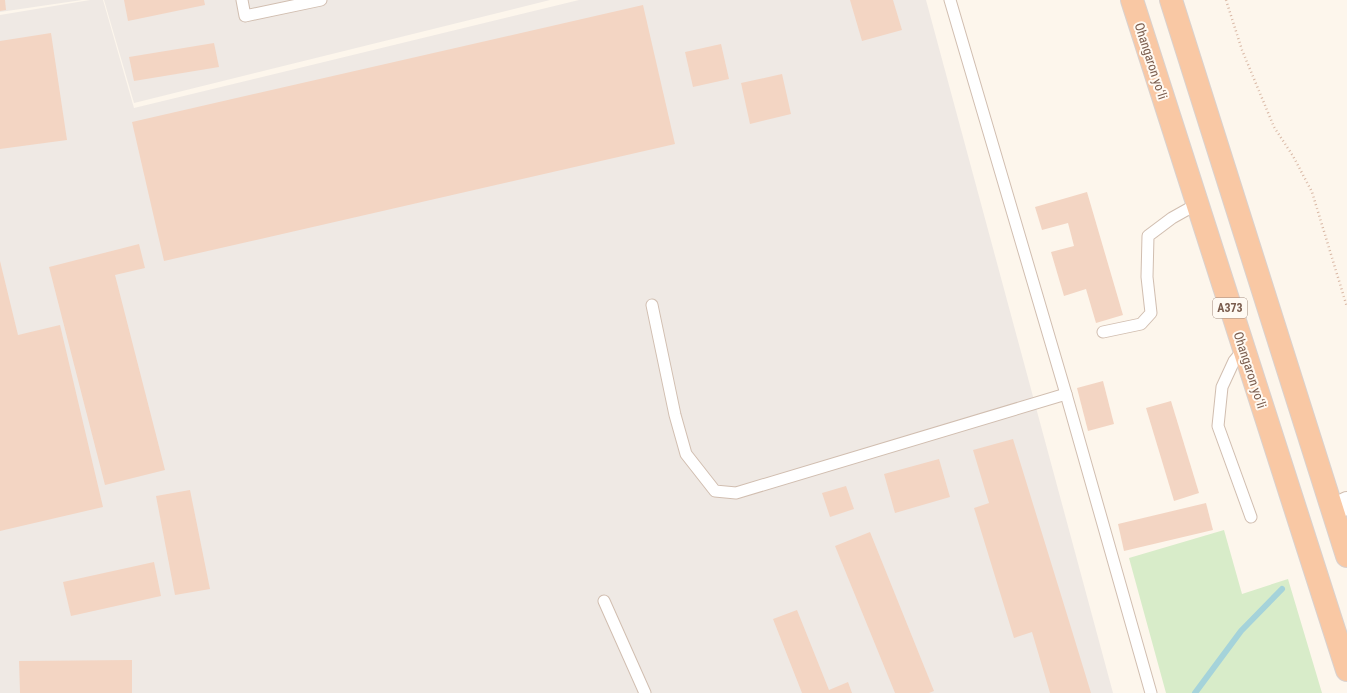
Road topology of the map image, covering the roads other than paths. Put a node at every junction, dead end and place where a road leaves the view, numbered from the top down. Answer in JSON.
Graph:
{"nodes":[{"id":1,"x":242,"y":0,"type":"edge"},
{"id":2,"x":321,"y":0,"type":"edge"},
{"id":3,"x":950,"y":0,"type":"edge"},
{"id":4,"x":1132,"y":0,"type":"edge"},
{"id":5,"x":1171,"y":0,"type":"edge"},
{"id":6,"x":1197,"y":204,"type":"junction"},
{"id":7,"x":652,"y":305,"type":"dead end"},
{"id":8,"x":1104,"y":332,"type":"dead end"},
{"id":9,"x":1244,"y":349,"type":"junction"},
{"id":10,"x":1066,"y":394,"type":"junction"},
{"id":11,"x":1340,"y":506,"type":"edge"},
{"id":12,"x":1251,"y":517,"type":"dead end"},
{"id":13,"x":1347,"y":556,"type":"edge"},
{"id":14,"x":604,"y":601,"type":"dead end"},
{"id":15,"x":1347,"y":670,"type":"edge"},
{"id":16,"x":645,"y":693,"type":"edge"},
{"id":17,"x":1151,"y":693,"type":"edge"}],
"edges":[{"from":1,"to":2,"type":"lane"},
{"from":3,"to":10,"type":"lane"},
{"from":4,"to":6,"type":"highway","name":"Ohangaron yoʻli","number":"A373"},
{"from":5,"to":11,"type":"highway","number":"A373"},
{"from":6,"to":8,"type":"lane"},
{"from":6,"to":9,"type":"highway","name":"Ohangaron yoʻli","number":"A373"},
{"from":7,"to":10,"type":"lane"},
{"from":9,"to":12,"type":"lane"},
{"from":9,"to":15,"type":"highway","name":"Ohangaron yoʻli","number":"A373"},
{"from":10,"to":17,"type":"lane"},
{"from":11,"to":13,"type":"highway","number":"A373"},
{"from":14,"to":16,"type":"lane"}]}
